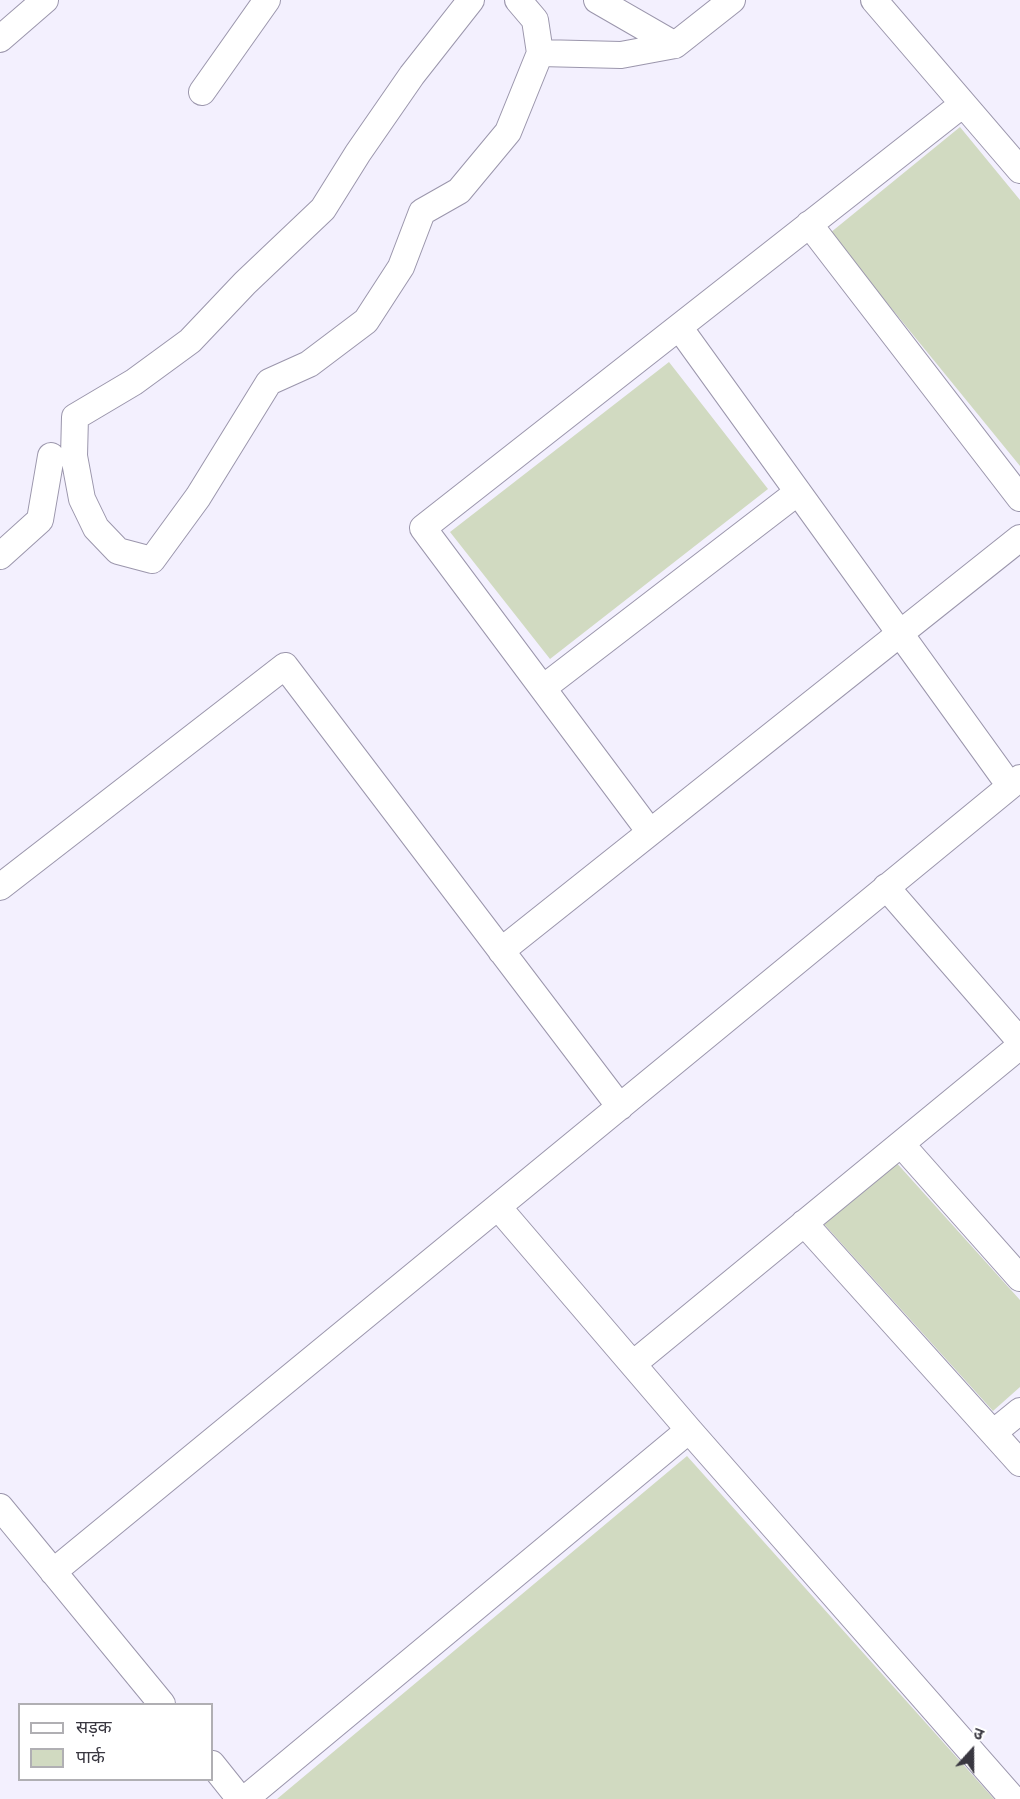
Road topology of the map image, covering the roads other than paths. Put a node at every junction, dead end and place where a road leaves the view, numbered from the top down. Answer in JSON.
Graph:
{"nodes":[{"id":1,"x":45,"y":0,"type":"edge"},
{"id":2,"x":267,"y":0,"type":"edge"},
{"id":3,"x":471,"y":0,"type":"edge"},
{"id":4,"x":518,"y":0,"type":"edge"},
{"id":5,"x":597,"y":0,"type":"edge"},
{"id":6,"x":732,"y":0,"type":"edge"},
{"id":7,"x":874,"y":0,"type":"edge"},
{"id":8,"x":0,"y":39,"type":"edge"},
{"id":9,"x":675,"y":45,"type":"junction"},
{"id":10,"x":540,"y":53,"type":"junction"},
{"id":11,"x":202,"y":92,"type":"dead end"},
{"id":12,"x":963,"y":104,"type":"junction"},
{"id":13,"x":1020,"y":170,"type":"edge"},
{"id":14,"x":809,"y":224,"type":"junction"},
{"id":15,"x":679,"y":327,"type":"junction"},
{"id":16,"x":51,"y":456,"type":"dead end"},
{"id":17,"x":80,"y":492,"type":"junction"},
{"id":18,"x":798,"y":492,"type":"junction"},
{"id":19,"x":45,"y":493,"type":"junction"},
{"id":20,"x":1020,"y":498,"type":"edge"},
{"id":21,"x":1020,"y":538,"type":"edge"},
{"id":22,"x":0,"y":556,"type":"edge"},
{"id":23,"x":900,"y":634,"type":"junction"},
{"id":24,"x":543,"y":688,"type":"junction"},
{"id":25,"x":1015,"y":782,"type":"edge"},
{"id":26,"x":650,"y":832,"type":"junction"},
{"id":27,"x":0,"y":887,"type":"edge"},
{"id":28,"x":886,"y":887,"type":"junction"},
{"id":29,"x":501,"y":951,"type":"junction"},
{"id":30,"x":1020,"y":1041,"type":"edge"},
{"id":31,"x":1020,"y":1046,"type":"edge"},
{"id":32,"x":620,"y":1107,"type":"junction"},
{"id":33,"x":901,"y":1144,"type":"junction"},
{"id":34,"x":498,"y":1207,"type":"junction"},
{"id":35,"x":804,"y":1223,"type":"junction"},
{"id":36,"x":1020,"y":1278,"type":"edge"},
{"id":37,"x":633,"y":1364,"type":"junction"},
{"id":38,"x":1020,"y":1411,"type":"edge"},
{"id":39,"x":689,"y":1430,"type":"junction"},
{"id":40,"x":993,"y":1433,"type":"junction"},
{"id":41,"x":1020,"y":1463,"type":"edge"},
{"id":42,"x":0,"y":1507,"type":"edge"},
{"id":43,"x":53,"y":1572,"type":"junction"},
{"id":44,"x":161,"y":1703,"type":"edge"},
{"id":45,"x":213,"y":1765,"type":"edge"},
{"id":46,"x":240,"y":1799,"type":"edge"},
{"id":47,"x":245,"y":1799,"type":"edge"},
{"id":48,"x":1013,"y":1799,"type":"edge"}],
"edges":[{"from":1,"to":8,"type":"street"},
{"from":2,"to":11,"type":"street"},
{"from":3,"to":17,"type":"street"},
{"from":4,"to":10,"type":"street"},
{"from":5,"to":9,"type":"street"},
{"from":6,"to":9,"type":"street"},
{"from":7,"to":12,"type":"street"},
{"from":9,"to":10,"type":"street"},
{"from":10,"to":17,"type":"street"},
{"from":12,"to":13,"type":"street"},
{"from":12,"to":14,"type":"street"},
{"from":14,"to":15,"type":"street"},
{"from":14,"to":20,"type":"street"},
{"from":15,"to":18,"type":"street"},
{"from":15,"to":24,"type":"street"},
{"from":16,"to":19,"type":"street"},
{"from":17,"to":19,"type":"street"},
{"from":18,"to":23,"type":"street"},
{"from":18,"to":24,"type":"street"},
{"from":19,"to":22,"type":"street"},
{"from":21,"to":23,"type":"street"},
{"from":23,"to":25,"type":"street"},
{"from":23,"to":26,"type":"street"},
{"from":24,"to":26,"type":"street"},
{"from":25,"to":28,"type":"street"},
{"from":26,"to":29,"type":"street"},
{"from":27,"to":29,"type":"street"},
{"from":28,"to":30,"type":"street"},
{"from":28,"to":32,"type":"street"},
{"from":29,"to":32,"type":"street"},
{"from":31,"to":33,"type":"street"},
{"from":32,"to":34,"type":"street"},
{"from":33,"to":35,"type":"street"},
{"from":33,"to":36,"type":"street"},
{"from":34,"to":37,"type":"street"},
{"from":34,"to":43,"type":"street"},
{"from":35,"to":37,"type":"street"},
{"from":35,"to":40,"type":"street"},
{"from":37,"to":39,"type":"street"},
{"from":38,"to":40,"type":"street"},
{"from":39,"to":47,"type":"street"},
{"from":39,"to":48,"type":"street"},
{"from":40,"to":41,"type":"street"},
{"from":42,"to":43,"type":"street"},
{"from":43,"to":44,"type":"street"},
{"from":45,"to":46,"type":"street"}]}
